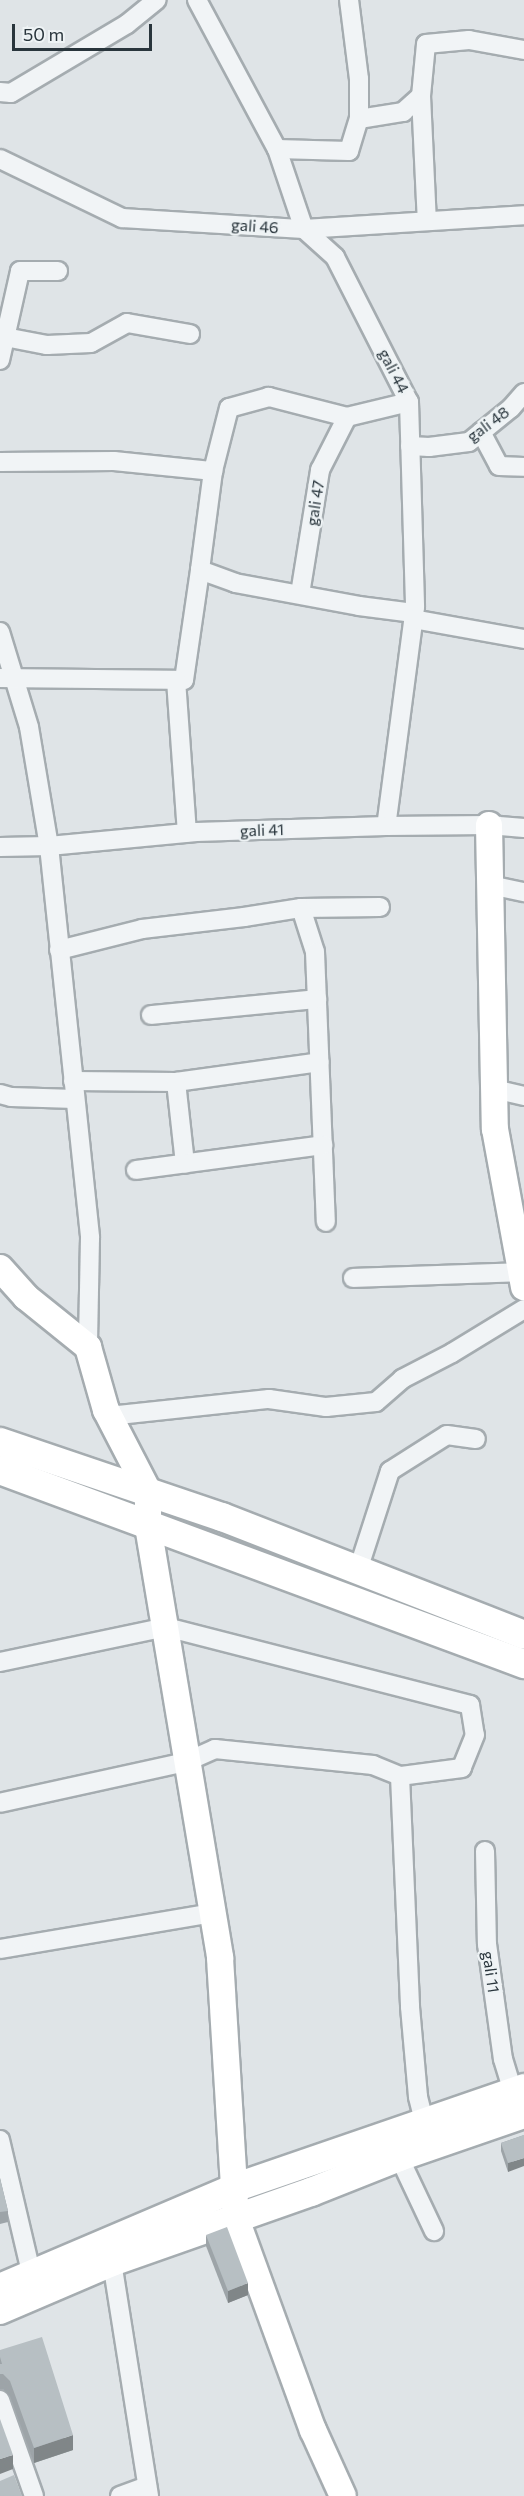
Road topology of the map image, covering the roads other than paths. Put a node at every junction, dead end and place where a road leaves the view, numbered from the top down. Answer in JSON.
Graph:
{"nodes":[{"id":1,"x":157,"y":0,"type":"edge"},
{"id":2,"x":197,"y":0,"type":"edge"},
{"id":3,"x":350,"y":0,"type":"edge"},
{"id":4,"x":524,"y":50,"type":"edge"},
{"id":5,"x":0,"y":92,"type":"edge"},
{"id":6,"x":421,"y":96,"type":"junction"},
{"id":7,"x":359,"y":119,"type":"junction"},
{"id":8,"x":277,"y":149,"type":"junction"},
{"id":9,"x":0,"y":159,"type":"edge"},
{"id":10,"x":524,"y":215,"type":"edge"},
{"id":11,"x":427,"y":221,"type":"junction"},
{"id":12,"x":304,"y":229,"type":"junction"},
{"id":13,"x":58,"y":272,"type":"dead end"},
{"id":14,"x":190,"y":334,"type":"dead end"},
{"id":15,"x":5,"y":337,"type":"junction"},
{"id":16,"x":0,"y":360,"type":"edge"},
{"id":17,"x":524,"y":393,"type":"edge"},
{"id":18,"x":409,"y":402,"type":"junction"},
{"id":19,"x":347,"y":417,"type":"junction"},
{"id":20,"x":481,"y":432,"type":"junction"},
{"id":21,"x":410,"y":446,"type":"junction"},
{"id":22,"x":0,"y":462,"type":"edge"},
{"id":23,"x":524,"y":467,"type":"edge"},
{"id":24,"x":213,"y":471,"type":"junction"},
{"id":25,"x":200,"y":570,"type":"junction"},
{"id":26,"x":300,"y":594,"type":"junction"},
{"id":27,"x":413,"y":616,"type":"junction"},
{"id":28,"x":0,"y":632,"type":"edge"},
{"id":29,"x":524,"y":639,"type":"edge"},
{"id":30,"x":7,"y":678,"type":"edge"},
{"id":31,"x":176,"y":680,"type":"junction"},
{"id":32,"x":489,"y":825,"type":"junction"},
{"id":33,"x":386,"y":826,"type":"junction"},
{"id":34,"x":524,"y":828,"type":"edge"},
{"id":35,"x":187,"y":832,"type":"junction"},
{"id":36,"x":49,"y":846,"type":"junction"},
{"id":37,"x":0,"y":847,"type":"edge"},
{"id":38,"x":490,"y":885,"type":"junction"},
{"id":39,"x":524,"y":892,"type":"edge"},
{"id":40,"x":380,"y":907,"type":"dead end"},
{"id":41,"x":301,"y":908,"type":"junction"},
{"id":42,"x":59,"y":950,"type":"junction"},
{"id":43,"x":317,"y":999,"type":"junction"},
{"id":44,"x":151,"y":1015,"type":"dead end"},
{"id":45,"x":320,"y":1062,"type":"junction"},
{"id":46,"x":176,"y":1082,"type":"junction"},
{"id":47,"x":494,"y":1089,"type":"junction"},
{"id":48,"x":74,"y":1090,"type":"junction"},
{"id":49,"x":0,"y":1094,"type":"edge"},
{"id":50,"x":524,"y":1096,"type":"edge"},
{"id":51,"x":323,"y":1145,"type":"junction"},
{"id":52,"x":185,"y":1164,"type":"junction"},
{"id":53,"x":136,"y":1170,"type":"dead end"},
{"id":54,"x":327,"y":1222,"type":"dead end"},
{"id":55,"x":0,"y":1268,"type":"edge"},
{"id":56,"x":353,"y":1278,"type":"dead end"},
{"id":57,"x":523,"y":1280,"type":"edge"},
{"id":58,"x":524,"y":1309,"type":"edge"},
{"id":59,"x":88,"y":1347,"type":"junction"},
{"id":60,"x":109,"y":1416,"type":"junction"},
{"id":61,"x":477,"y":1439,"type":"dead end"},
{"id":62,"x":0,"y":1442,"type":"edge"},
{"id":63,"x":0,"y":1470,"type":"edge"},
{"id":64,"x":148,"y":1491,"type":"junction"},
{"id":65,"x":148,"y":1526,"type":"junction"},
{"id":66,"x":358,"y":1570,"type":"junction"},
{"id":67,"x":166,"y":1627,"type":"junction"},
{"id":68,"x":524,"y":1635,"type":"edge"},
{"id":69,"x":0,"y":1662,"type":"edge"},
{"id":70,"x":524,"y":1664,"type":"edge"},
{"id":71,"x":186,"y":1762,"type":"junction"},
{"id":72,"x":400,"y":1776,"type":"junction"},
{"id":73,"x":0,"y":1803,"type":"edge"},
{"id":74,"x":485,"y":1851,"type":"dead end"},
{"id":75,"x":212,"y":1913,"type":"junction"},
{"id":76,"x":0,"y":1949,"type":"edge"},
{"id":77,"x":520,"y":2098,"type":"edge"},
{"id":78,"x":424,"y":2121,"type":"junction"},
{"id":79,"x":0,"y":2140,"type":"edge"},
{"id":80,"x":399,"y":2157,"type":"junction"},
{"id":81,"x":234,"y":2188,"type":"junction"},
{"id":82,"x":236,"y":2219,"type":"junction"},
{"id":83,"x":434,"y":2231,"type":"dead end"},
{"id":84,"x":112,"y":2262,"type":"junction"},
{"id":85,"x":34,"y":2285,"type":"junction"},
{"id":86,"x":0,"y":2288,"type":"edge"},
{"id":87,"x":0,"y":2310,"type":"edge"},
{"id":88,"x":0,"y":2400,"type":"edge"},
{"id":89,"x":148,"y":2491,"type":"edge"},
{"id":90,"x":34,"y":2496,"type":"edge"},
{"id":91,"x":120,"y":2496,"type":"edge"},
{"id":92,"x":343,"y":2496,"type":"edge"}],
"edges":[{"from":1,"to":5,"type":"street"},
{"from":2,"to":8,"type":"street","name":"gali 44"},
{"from":3,"to":7,"type":"street"},
{"from":4,"to":6,"type":"street"},
{"from":6,"to":7,"type":"street"},
{"from":6,"to":11,"type":"street"},
{"from":7,"to":8,"type":"street"},
{"from":8,"to":12,"type":"street","name":"gali 44"},
{"from":9,"to":12,"type":"street","name":"gali 46"},
{"from":10,"to":11,"type":"street","name":"gali 46"},
{"from":11,"to":12,"type":"street","name":"gali 46"},
{"from":12,"to":18,"type":"street","name":"gali 44"},
{"from":13,"to":15,"type":"street"},
{"from":14,"to":15,"type":"street"},
{"from":15,"to":16,"type":"street"},
{"from":17,"to":20,"type":"street","name":"gali 48"},
{"from":18,"to":19,"type":"street"},
{"from":18,"to":21,"type":"street","name":"gali 44"},
{"from":19,"to":24,"type":"street"},
{"from":19,"to":26,"type":"street","name":"gali 47"},
{"from":20,"to":21,"type":"street","name":"gali 48"},
{"from":20,"to":23,"type":"street"},
{"from":21,"to":27,"type":"street","name":"gali 44"},
{"from":22,"to":24,"type":"street"},
{"from":24,"to":25,"type":"street"},
{"from":25,"to":26,"type":"street"},
{"from":25,"to":31,"type":"street"},
{"from":26,"to":27,"type":"street"},
{"from":27,"to":29,"type":"street"},
{"from":27,"to":33,"type":"street","name":"gali 44"},
{"from":28,"to":30,"type":"street"},
{"from":30,"to":31,"type":"street"},
{"from":30,"to":36,"type":"street"},
{"from":31,"to":35,"type":"street"},
{"from":32,"to":33,"type":"street","name":"gali 41"},
{"from":32,"to":34,"type":"street","name":"gali 41"},
{"from":32,"to":38,"type":"street"},
{"from":33,"to":35,"type":"street","name":"gali 41"},
{"from":35,"to":36,"type":"street","name":"gali 41"},
{"from":36,"to":37,"type":"street","name":"gali 41"},
{"from":36,"to":42,"type":"street"},
{"from":38,"to":39,"type":"street"},
{"from":38,"to":47,"type":"street"},
{"from":40,"to":41,"type":"street"},
{"from":41,"to":42,"type":"street"},
{"from":41,"to":43,"type":"street"},
{"from":42,"to":48,"type":"street"},
{"from":43,"to":44,"type":"street"},
{"from":43,"to":45,"type":"street"},
{"from":45,"to":46,"type":"street"},
{"from":45,"to":51,"type":"street"},
{"from":46,"to":48,"type":"street"},
{"from":46,"to":52,"type":"street"},
{"from":47,"to":50,"type":"street"},
{"from":47,"to":57,"type":"street"},
{"from":48,"to":49,"type":"street"},
{"from":48,"to":59,"type":"street"},
{"from":51,"to":52,"type":"street"},
{"from":51,"to":54,"type":"street"},
{"from":52,"to":53,"type":"street"},
{"from":55,"to":59,"type":"street"},
{"from":56,"to":57,"type":"street"},
{"from":58,"to":60,"type":"street"},
{"from":59,"to":60,"type":"street"},
{"from":60,"to":64,"type":"street"},
{"from":61,"to":66,"type":"street"},
{"from":62,"to":64,"type":"main road"},
{"from":63,"to":65,"type":"main road"},
{"from":64,"to":65,"type":"street"},
{"from":64,"to":66,"type":"main road"},
{"from":65,"to":67,"type":"street"},
{"from":65,"to":70,"type":"main road"},
{"from":66,"to":68,"type":"main road"},
{"from":67,"to":69,"type":"street"},
{"from":67,"to":71,"type":"street"},
{"from":67,"to":72,"type":"street"},
{"from":71,"to":72,"type":"street"},
{"from":71,"to":73,"type":"street"},
{"from":71,"to":75,"type":"street"},
{"from":72,"to":78,"type":"street"},
{"from":74,"to":77,"type":"street","name":"gali 11"},
{"from":75,"to":76,"type":"street"},
{"from":75,"to":81,"type":"street"},
{"from":77,"to":78,"type":"main road"},
{"from":77,"to":80,"type":"main road"},
{"from":78,"to":81,"type":"main road"},
{"from":79,"to":85,"type":"street"},
{"from":80,"to":82,"type":"main road"},
{"from":80,"to":83,"type":"street"},
{"from":81,"to":82,"type":"street"},
{"from":81,"to":85,"type":"main road"},
{"from":82,"to":84,"type":"main road"},
{"from":82,"to":92,"type":"street"},
{"from":84,"to":85,"type":"main road"},
{"from":84,"to":89,"type":"street"},
{"from":85,"to":86,"type":"main road"},
{"from":85,"to":87,"type":"main road"},
{"from":88,"to":90,"type":"street"},
{"from":89,"to":91,"type":"street"}]}
